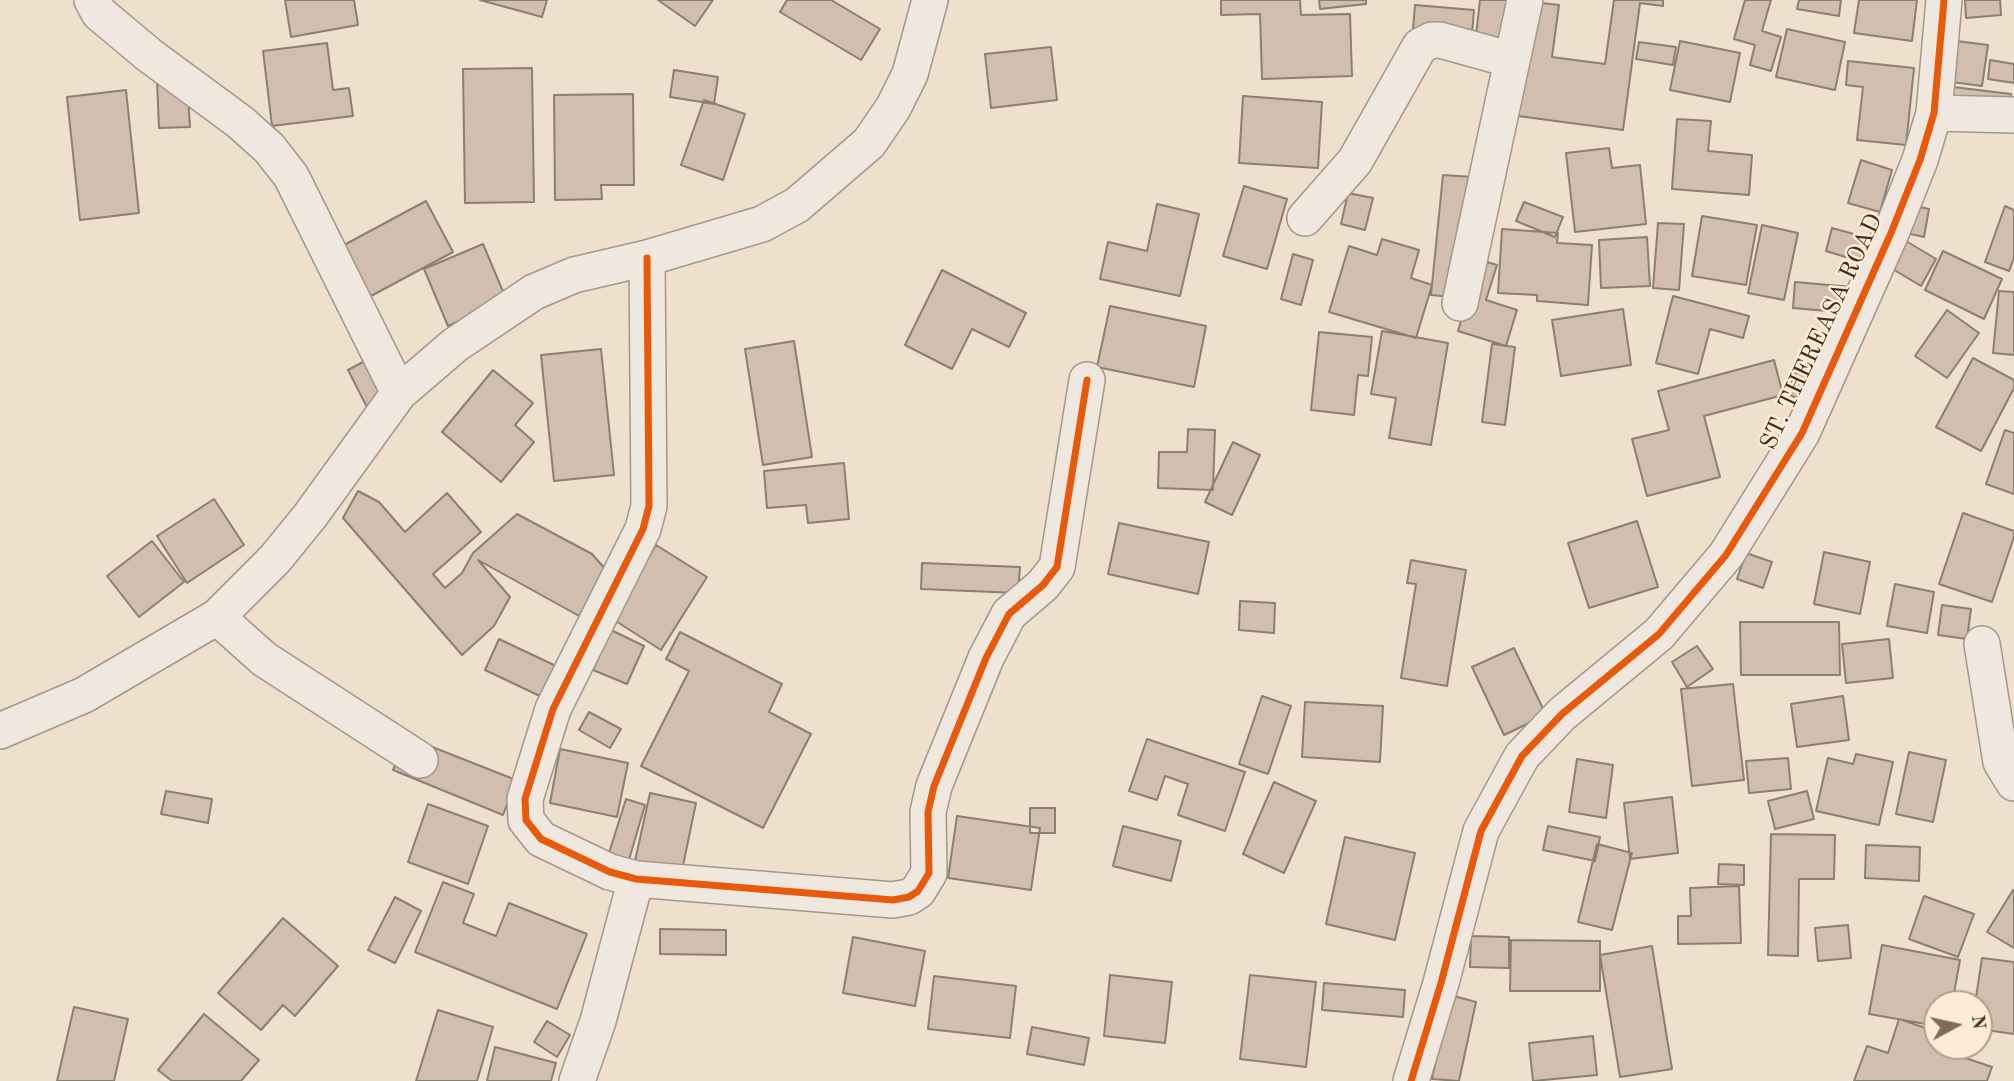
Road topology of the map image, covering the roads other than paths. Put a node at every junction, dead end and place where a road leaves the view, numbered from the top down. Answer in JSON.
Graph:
{"nodes":[{"id":1,"x":92,"y":0,"type":"edge"},
{"id":2,"x":930,"y":0,"type":"edge"},
{"id":3,"x":1525,"y":0,"type":"edge"},
{"id":4,"x":1944,"y":0,"type":"edge"},
{"id":5,"x":1512,"y":60,"type":"junction"},
{"id":6,"x":1934,"y":113,"type":"junction"},
{"id":7,"x":2014,"y":115,"type":"edge"},
{"id":8,"x":1305,"y":218,"type":"dead end"},
{"id":9,"x":647,"y":257,"type":"junction"},
{"id":10,"x":1460,"y":303,"type":"dead end"},
{"id":11,"x":1087,"y":380,"type":"dead end"},
{"id":12,"x":399,"y":393,"type":"junction"},
{"id":13,"x":217,"y":617,"type":"junction"},
{"id":14,"x":1982,"y":645,"type":"dead end"},
{"id":15,"x":0,"y":731,"type":"edge"},
{"id":16,"x":420,"y":760,"type":"dead end"},
{"id":17,"x":2014,"y":783,"type":"edge"},
{"id":18,"x":636,"y":879,"type":"junction"},
{"id":19,"x":578,"y":1081,"type":"edge"},
{"id":20,"x":1411,"y":1081,"type":"edge"}],
"edges":[{"from":1,"to":12,"type":"street"},
{"from":2,"to":9,"type":"street"},
{"from":3,"to":5,"type":"street"},
{"from":4,"to":6,"type":"street","name":"ST. THEREASA ROAD"},
{"from":5,"to":8,"type":"street"},
{"from":5,"to":10,"type":"street"},
{"from":6,"to":7,"type":"street"},
{"from":6,"to":20,"type":"street","name":"ST. THEREASA ROAD"},
{"from":9,"to":12,"type":"street"},
{"from":9,"to":18,"type":"street"},
{"from":11,"to":18,"type":"street"},
{"from":12,"to":13,"type":"street"},
{"from":13,"to":15,"type":"street"},
{"from":13,"to":16,"type":"street"},
{"from":14,"to":17,"type":"street"},
{"from":18,"to":19,"type":"street"}]}
